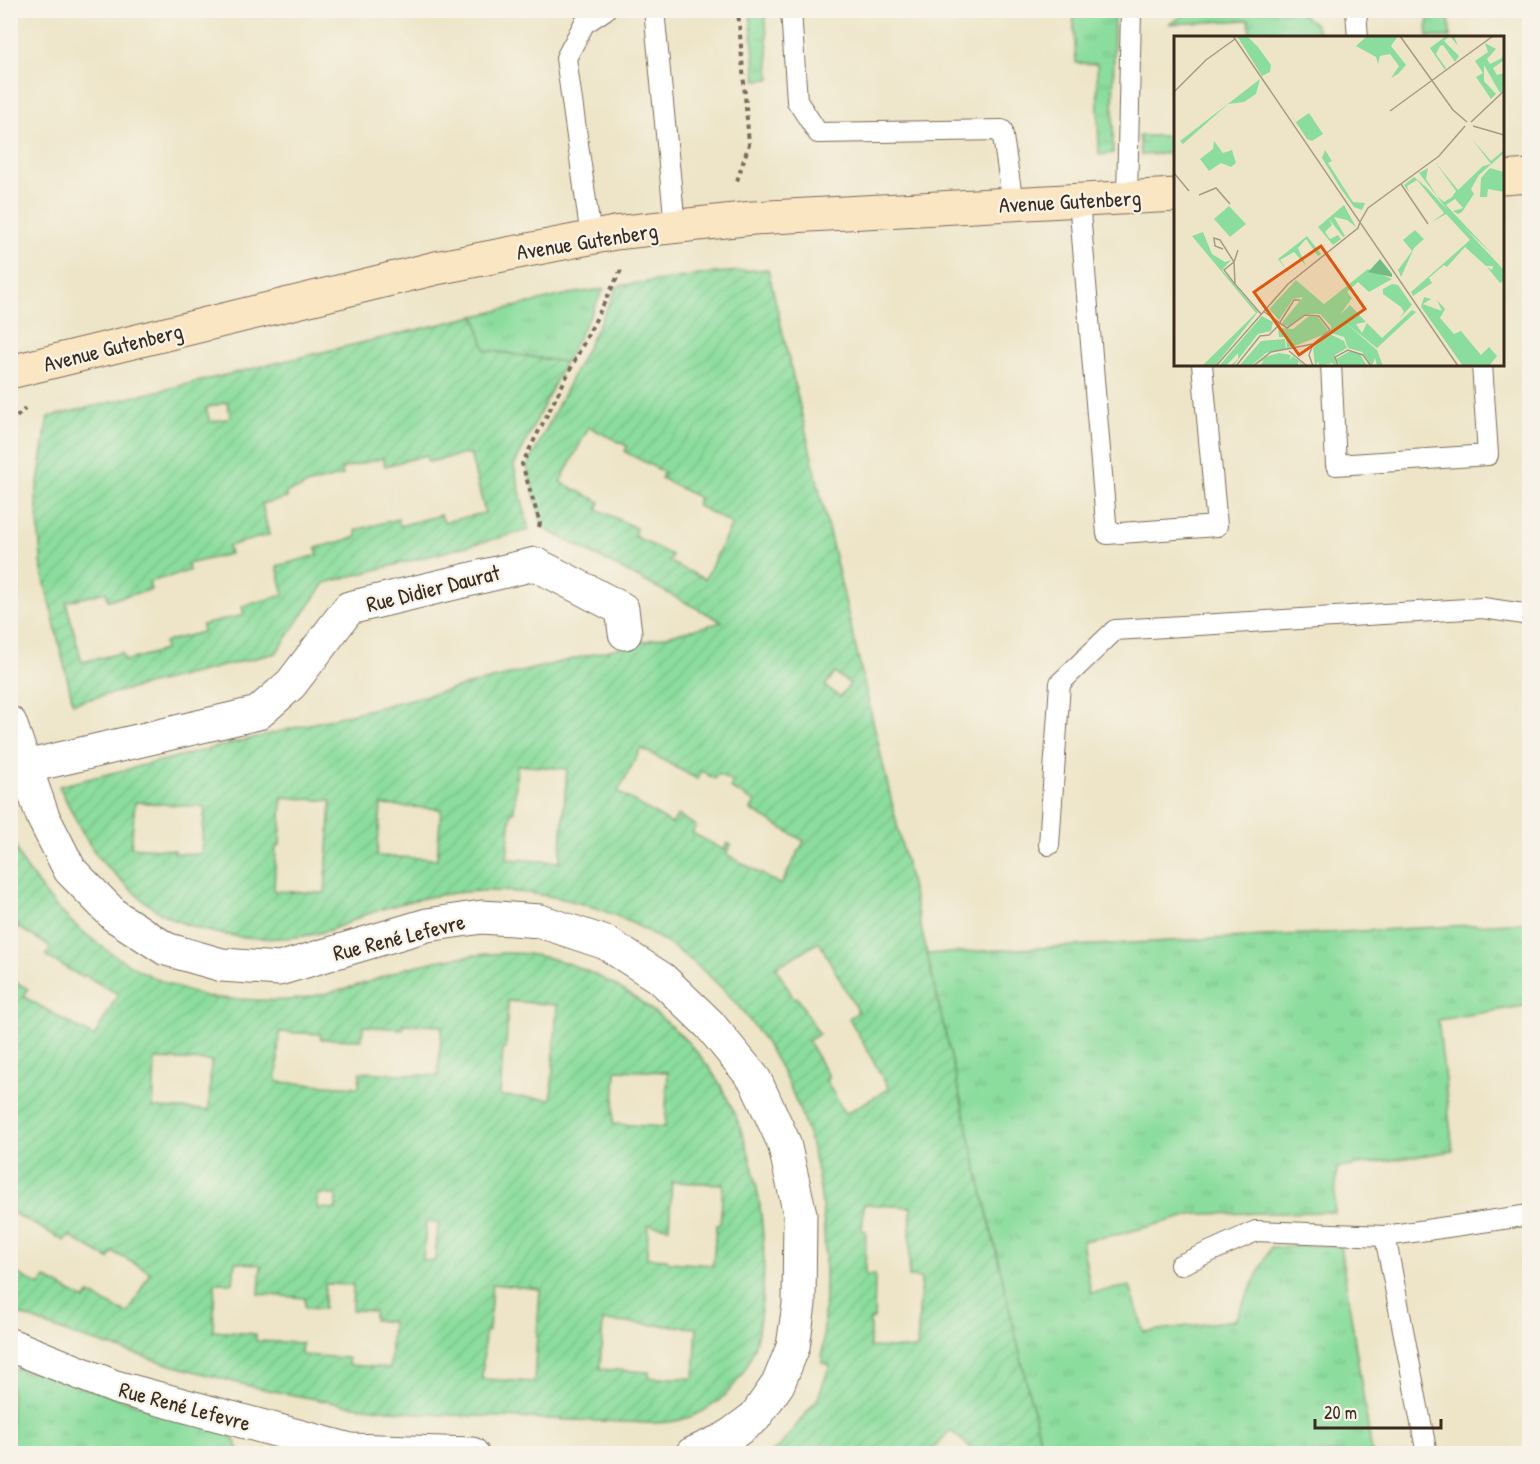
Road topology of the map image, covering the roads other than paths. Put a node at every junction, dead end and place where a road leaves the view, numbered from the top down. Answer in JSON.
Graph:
{"nodes":[{"id":1,"x":605,"y":10,"type":"edge"},
{"id":2,"x":654,"y":10,"type":"edge"},
{"id":3,"x":791,"y":10,"type":"edge"},
{"id":4,"x":1131,"y":10,"type":"edge"},
{"id":5,"x":1356,"y":10,"type":"edge"},
{"id":6,"x":1358,"y":36,"type":"edge"},
{"id":7,"x":1530,"y":176,"type":"edge"},
{"id":8,"x":1504,"y":178,"type":"edge"},
{"id":9,"x":1174,"y":195,"type":"edge"},
{"id":10,"x":1127,"y":198,"type":"junction"},
{"id":11,"x":1079,"y":200,"type":"junction"},
{"id":12,"x":1013,"y":204,"type":"junction"},
{"id":13,"x":659,"y":228,"type":"junction"},
{"id":14,"x":591,"y":237,"type":"junction"},
{"id":15,"x":1202,"y":366,"type":"edge"},
{"id":16,"x":1331,"y":366,"type":"edge"},
{"id":17,"x":1482,"y":366,"type":"edge"},
{"id":18,"x":10,"y":372,"type":"edge"},
{"id":19,"x":1530,"y":615,"type":"edge"},
{"id":20,"x":625,"y":633,"type":"dead end"},
{"id":21,"x":10,"y":723,"type":"edge"},
{"id":22,"x":18,"y":769,"type":"edge"},
{"id":23,"x":1049,"y":845,"type":"dead end"},
{"id":24,"x":1530,"y":1215,"type":"edge"},
{"id":25,"x":1385,"y":1236,"type":"junction"},
{"id":26,"x":1180,"y":1265,"type":"dead end"},
{"id":27,"x":10,"y":1345,"type":"edge"},
{"id":28,"x":346,"y":1452,"type":"edge"},
{"id":29,"x":472,"y":1454,"type":"edge"},
{"id":30,"x":692,"y":1454,"type":"edge"},
{"id":31,"x":1427,"y":1454,"type":"edge"}],
"edges":[{"from":1,"to":14,"type":"lane"},
{"from":2,"to":13,"type":"lane"},
{"from":3,"to":12,"type":"lane"},
{"from":4,"to":10,"type":"lane"},
{"from":5,"to":6,"type":"lane"},
{"from":7,"to":8,"type":"main road"},
{"from":9,"to":10,"type":"main road","name":"Avenue Gutenberg"},
{"from":10,"to":11,"type":"main road","name":"Avenue Gutenberg"},
{"from":11,"to":12,"type":"main road","name":"Avenue Gutenberg"},
{"from":11,"to":15,"type":"lane"},
{"from":12,"to":13,"type":"main road","name":"Avenue Gutenberg"},
{"from":13,"to":14,"type":"main road","name":"Avenue Gutenberg"},
{"from":14,"to":18,"type":"main road","name":"Avenue Gutenberg"},
{"from":16,"to":17,"type":"lane"},
{"from":19,"to":23,"type":"lane"},
{"from":20,"to":22,"type":"street","name":"Rue Didier Daurat"},
{"from":21,"to":22,"type":"street","name":"Rue René Lefevre"},
{"from":22,"to":30,"type":"street","name":"Rue René Lefevre"},
{"from":24,"to":25,"type":"lane"},
{"from":25,"to":26,"type":"lane"},
{"from":25,"to":31,"type":"lane"},
{"from":27,"to":28,"type":"street","name":"Rue René Lefevre"},
{"from":28,"to":29,"type":"street","name":"Rue René Lefevre"}]}
